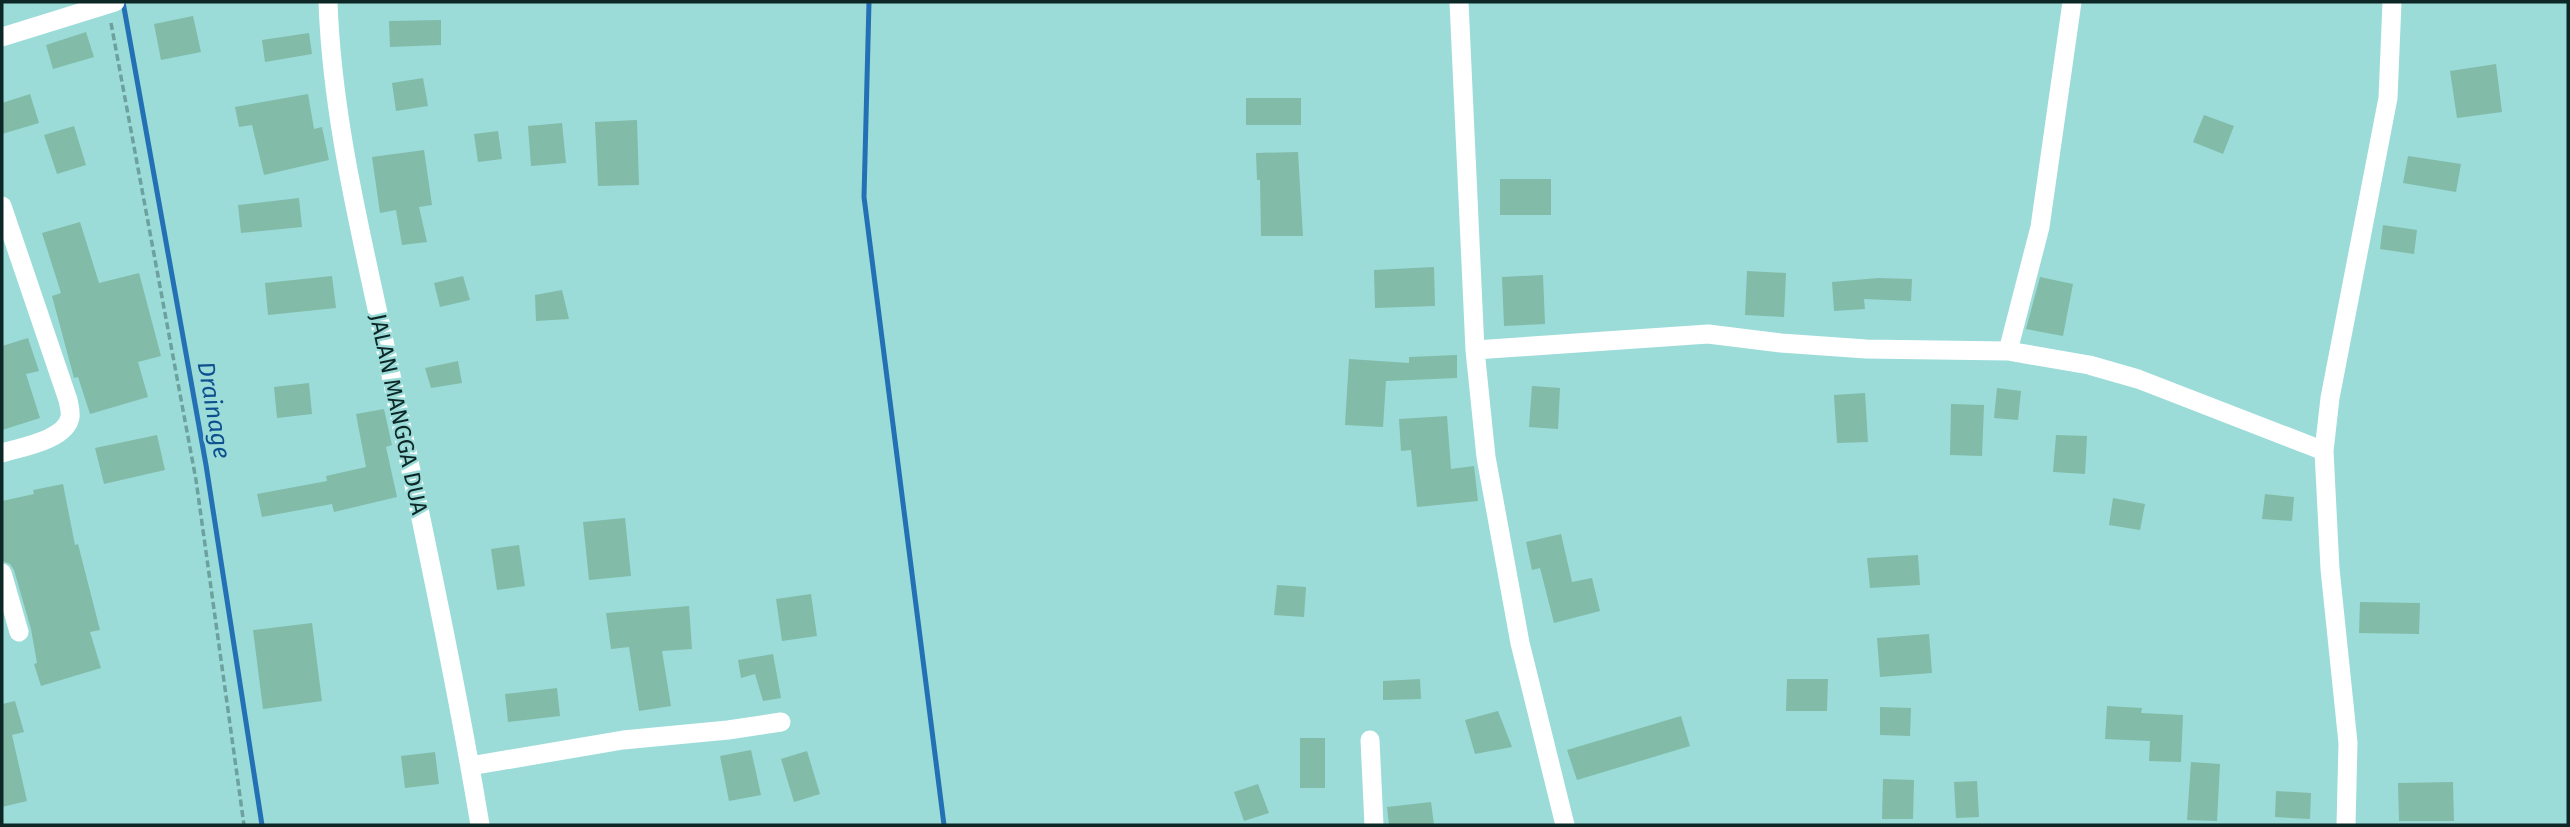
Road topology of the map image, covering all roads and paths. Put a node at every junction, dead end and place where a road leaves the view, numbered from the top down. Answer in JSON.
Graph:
{"nodes":[{"id":1,"x":328,"y":2,"type":"edge"},
{"id":2,"x":1459,"y":2,"type":"edge"},
{"id":3,"x":2073,"y":2,"type":"edge"},
{"id":4,"x":2392,"y":2,"type":"edge"},
{"id":5,"x":111,"y":3,"type":"edge"},
{"id":6,"x":2,"y":37,"type":"edge"},
{"id":7,"x":3,"y":215,"type":"edge"},
{"id":8,"x":1475,"y":350,"type":"junction"},
{"id":9,"x":2008,"y":351,"type":"junction"},
{"id":10,"x":2324,"y":451,"type":"junction"},
{"id":11,"x":2,"y":453,"type":"edge"},
{"id":12,"x":2,"y":573,"type":"edge"},
{"id":13,"x":19,"y":632,"type":"dead end"},
{"id":14,"x":781,"y":722,"type":"dead end"},
{"id":15,"x":1370,"y":740,"type":"dead end"},
{"id":16,"x":470,"y":766,"type":"junction"},
{"id":17,"x":244,"y":825,"type":"edge"},
{"id":18,"x":480,"y":825,"type":"edge"},
{"id":19,"x":1374,"y":825,"type":"edge"},
{"id":20,"x":1565,"y":825,"type":"edge"},
{"id":21,"x":2346,"y":825,"type":"edge"}],
"edges":[{"from":1,"to":16,"type":"street","name":"JALAN MANGGA DUA"},
{"from":2,"to":8,"type":"street"},
{"from":3,"to":9,"type":"street"},
{"from":4,"to":10,"type":"street"},
{"from":5,"to":6,"type":"street"},
{"from":5,"to":17,"type":"path"},
{"from":7,"to":11,"type":"street"},
{"from":8,"to":9,"type":"street"},
{"from":8,"to":20,"type":"street"},
{"from":9,"to":10,"type":"street"},
{"from":10,"to":21,"type":"street"},
{"from":12,"to":13,"type":"street"},
{"from":14,"to":16,"type":"street"},
{"from":15,"to":19,"type":"street"},
{"from":16,"to":18,"type":"street","name":"JALAN MANGGA DUA"}]}
